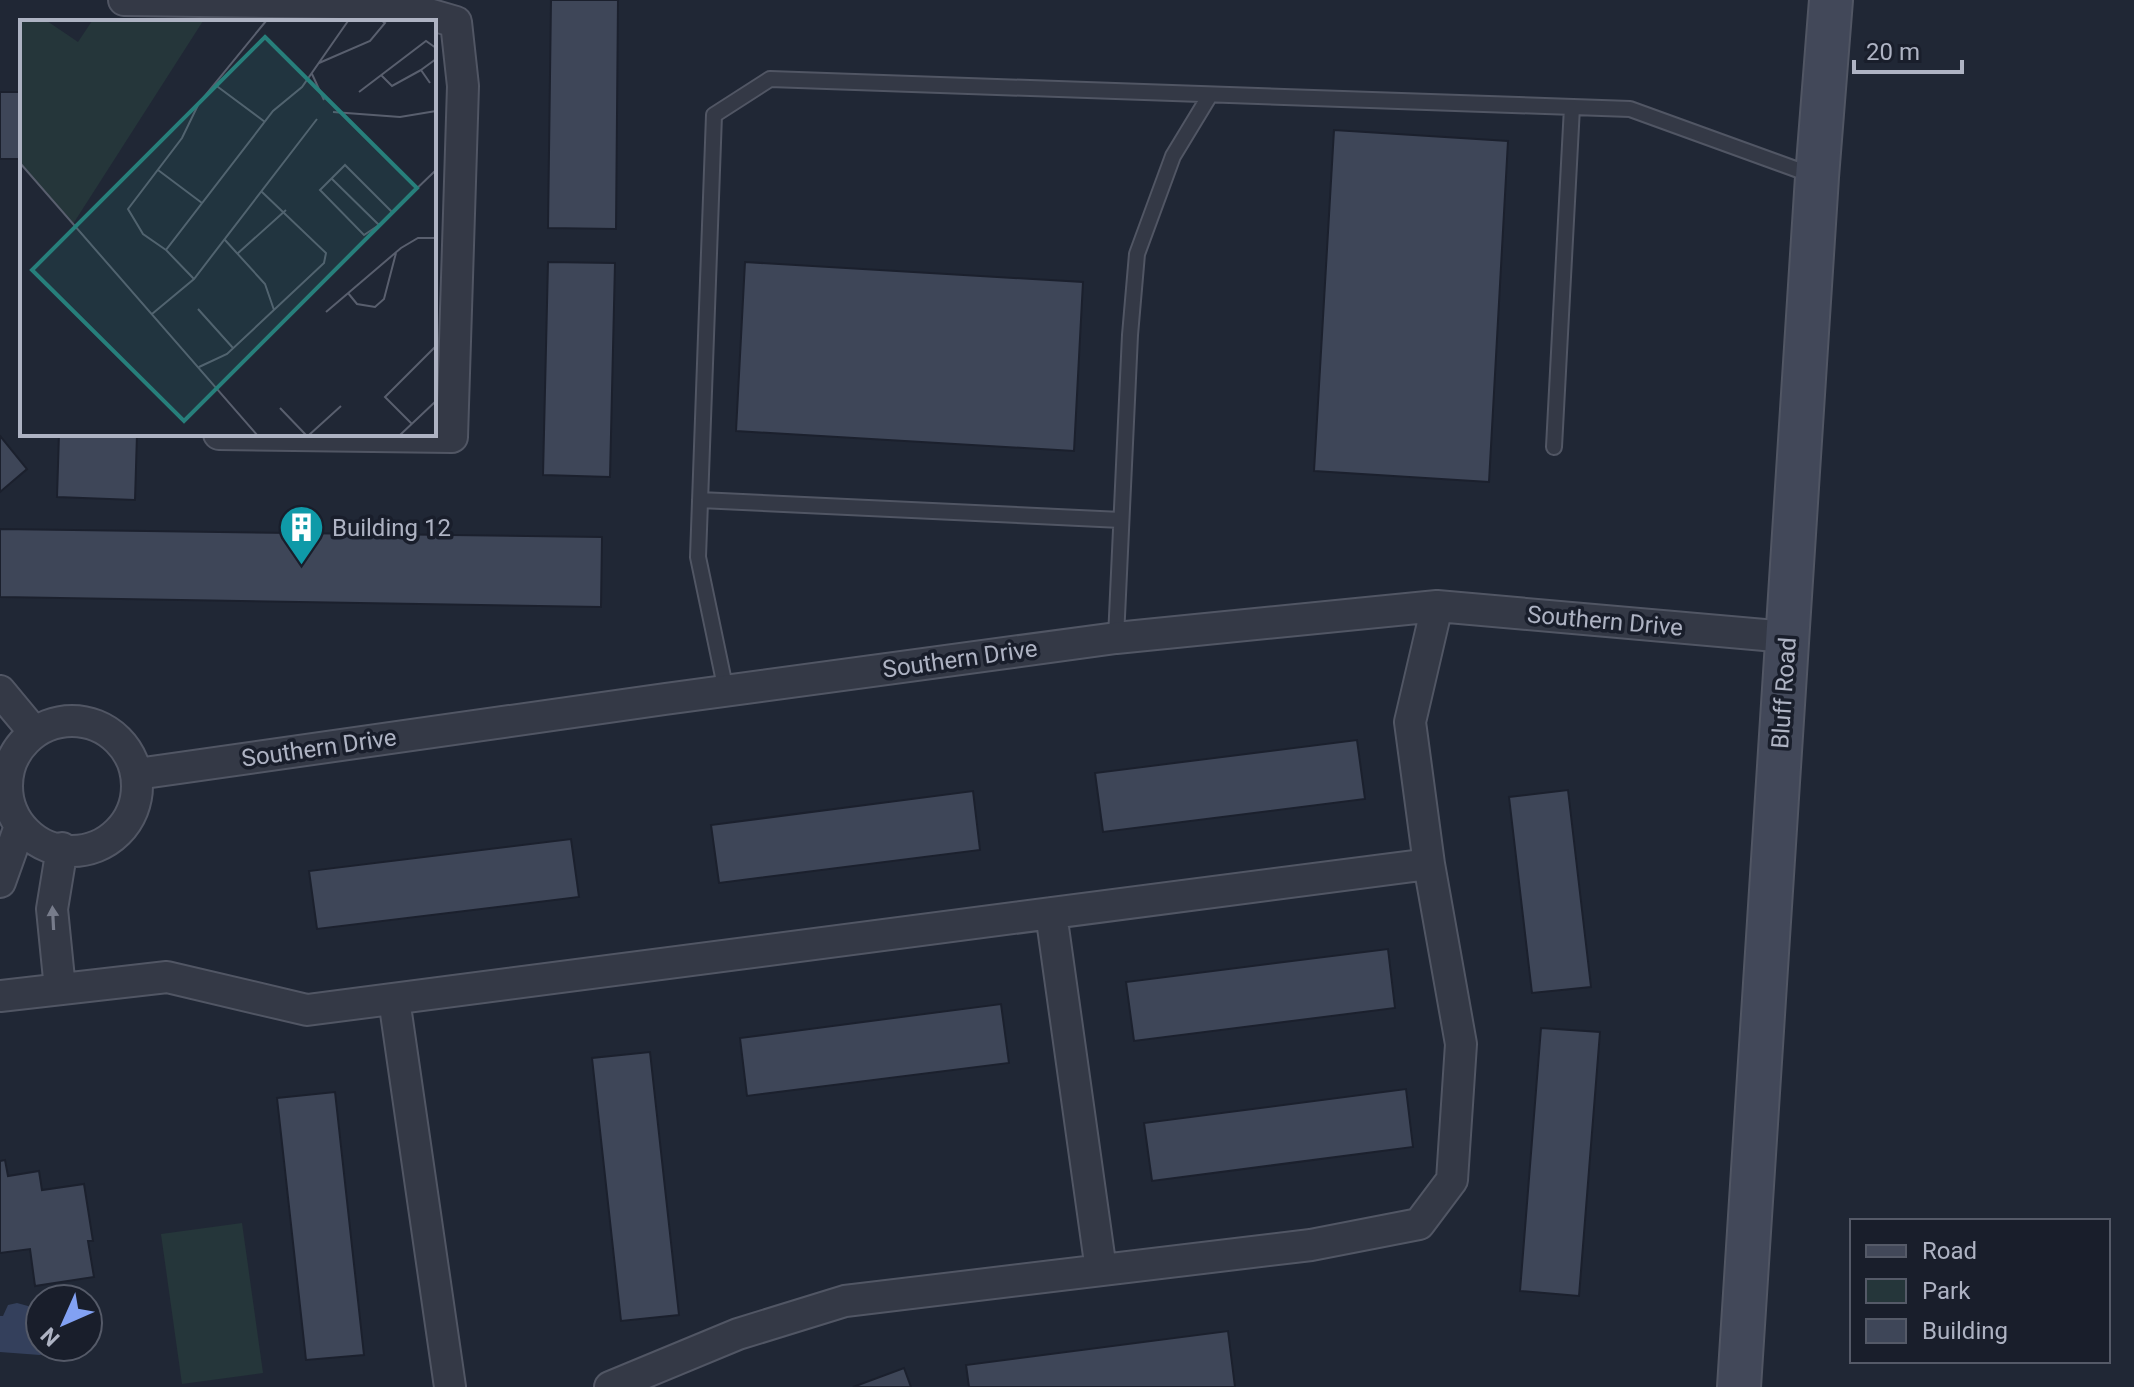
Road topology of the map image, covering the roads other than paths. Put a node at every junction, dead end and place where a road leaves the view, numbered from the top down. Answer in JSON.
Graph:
{"nodes":[{"id":1,"x":124,"y":0,"type":"edge"},
{"id":2,"x":1831,"y":0,"type":"edge"},
{"id":3,"x":225,"y":12,"type":"edge"},
{"id":4,"x":342,"y":12,"type":"edge"},
{"id":5,"x":1210,"y":95,"type":"junction"},
{"id":6,"x":1572,"y":107,"type":"junction"},
{"id":7,"x":1817,"y":177,"type":"junction"},
{"id":8,"x":398,"y":436,"type":"edge"},
{"id":9,"x":1554,"y":447,"type":"dead end"},
{"id":10,"x":700,"y":500,"type":"junction"},
{"id":11,"x":1121,"y":520,"type":"junction"},
{"id":12,"x":1437,"y":606,"type":"junction"},
{"id":13,"x":1787,"y":637,"type":"junction"},
{"id":14,"x":1116,"y":638,"type":"junction"},
{"id":15,"x":0,"y":691,"type":"edge"},
{"id":16,"x":726,"y":691,"type":"junction"},
{"id":17,"x":34,"y":732,"type":"junction"},
{"id":18,"x":137,"y":774,"type":"junction"},
{"id":19,"x":20,"y":826,"type":"junction"},
{"id":20,"x":62,"y":848,"type":"junction"},
{"id":21,"x":1429,"y":864,"type":"junction"},
{"id":22,"x":0,"y":882,"type":"edge"},
{"id":23,"x":1051,"y":913,"type":"junction"},
{"id":24,"x":60,"y":989,"type":"junction"},
{"id":25,"x":0,"y":996,"type":"edge"},
{"id":26,"x":394,"y":999,"type":"junction"},
{"id":27,"x":1101,"y":1270,"type":"junction"},
{"id":28,"x":450,"y":1387,"type":"edge"},
{"id":29,"x":610,"y":1387,"type":"edge"},
{"id":30,"x":1739,"y":1387,"type":"edge"}],
"edges":[{"from":1,"to":3,"type":"street"},
{"from":2,"to":7,"type":"main road","name":"Bluff Road"},
{"from":3,"to":4,"type":"street"},
{"from":4,"to":8,"type":"street"},
{"from":5,"to":6,"type":"lane"},
{"from":5,"to":10,"type":"lane"},
{"from":5,"to":11,"type":"lane"},
{"from":6,"to":7,"type":"lane"},
{"from":6,"to":9,"type":"lane"},
{"from":7,"to":13,"type":"main road","name":"Bluff Road"},
{"from":10,"to":11,"type":"lane"},
{"from":10,"to":16,"type":"lane"},
{"from":11,"to":14,"type":"lane"},
{"from":12,"to":13,"type":"street","name":"Southern Drive"},
{"from":12,"to":14,"type":"street","name":"Southern Drive"},
{"from":12,"to":21,"type":"street"},
{"from":13,"to":30,"type":"main road","name":"Bluff Road"},
{"from":14,"to":16,"type":"street","name":"Southern Drive"},
{"from":15,"to":17,"type":"street"},
{"from":16,"to":18,"type":"street","name":"Southern Drive"},
{"from":17,"to":18,"type":"street"},
{"from":17,"to":19,"type":"street"},
{"from":18,"to":20,"type":"street"},
{"from":19,"to":20,"type":"street"},
{"from":19,"to":22,"type":"street"},
{"from":24,"to":20,"type":"street","one_way":true},
{"from":21,"to":23,"type":"street"},
{"from":21,"to":27,"type":"street"},
{"from":23,"to":26,"type":"street"},
{"from":23,"to":27,"type":"street"},
{"from":24,"to":25,"type":"street"},
{"from":24,"to":26,"type":"street"},
{"from":26,"to":28,"type":"street"},
{"from":27,"to":29,"type":"street"}]}
